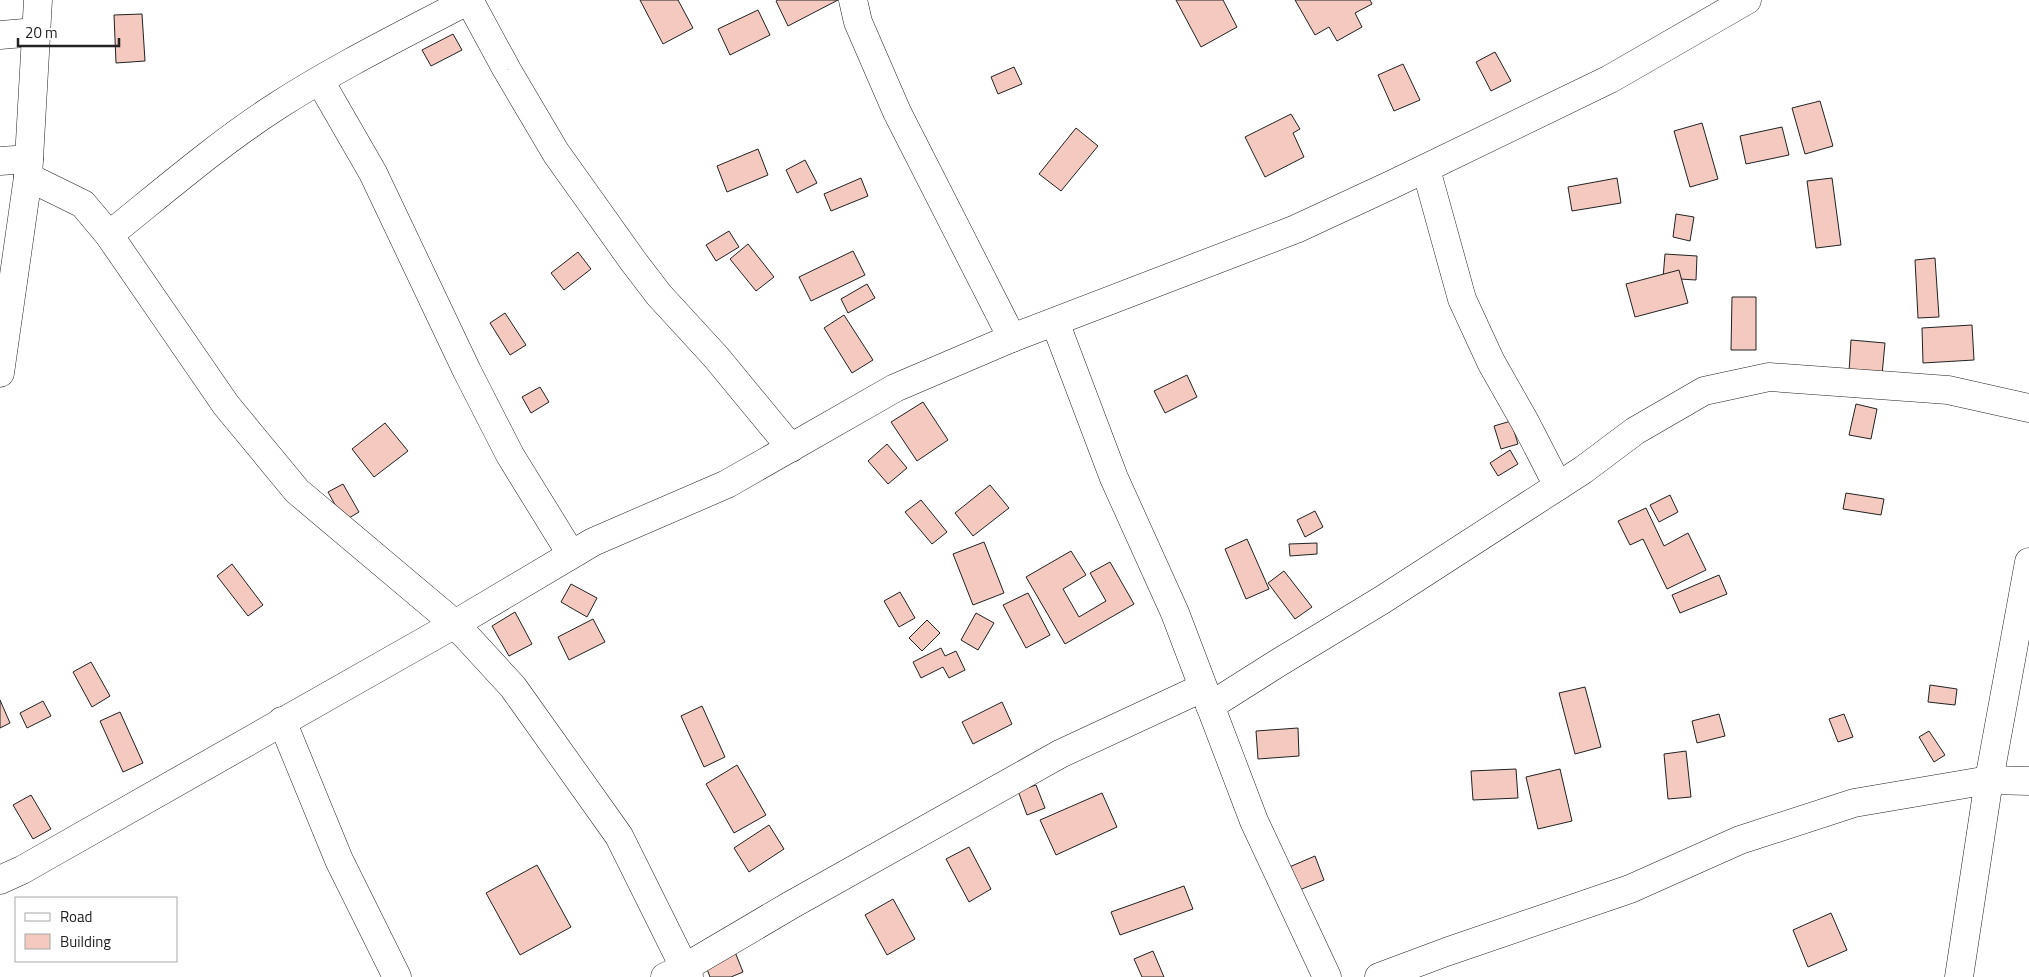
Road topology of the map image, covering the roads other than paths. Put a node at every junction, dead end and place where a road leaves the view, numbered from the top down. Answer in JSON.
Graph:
{"nodes":[{"id":1,"x":38,"y":0,"type":"edge"},
{"id":2,"x":469,"y":0,"type":"edge"},
{"id":3,"x":853,"y":0,"type":"edge"},
{"id":4,"x":1747,"y":0,"type":"edge"},
{"id":5,"x":36,"y":32,"type":"junction"},
{"id":6,"x":0,"y":36,"type":"edge"},
{"id":7,"x":320,"y":80,"type":"junction"},
{"id":8,"x":0,"y":161,"type":"edge"},
{"id":9,"x":29,"y":168,"type":"junction"},
{"id":10,"x":1426,"y":169,"type":"junction"},
{"id":11,"x":109,"y":235,"type":"junction"},
{"id":12,"x":1055,"y":322,"type":"junction"},
{"id":13,"x":1012,"y":338,"type":"junction"},
{"id":14,"x":0,"y":373,"type":"edge"},
{"id":15,"x":2029,"y":408,"type":"edge"},
{"id":16,"x":791,"y":448,"type":"junction"},
{"id":17,"x":1558,"y":486,"type":"junction"},
{"id":18,"x":571,"y":554,"type":"junction"},
{"id":19,"x":2029,"y":562,"type":"edge"},
{"id":20,"x":455,"y":624,"type":"junction"},
{"id":21,"x":1206,"y":697,"type":"junction"},
{"id":22,"x":282,"y":721,"type":"junction"},
{"id":23,"x":1990,"y":780,"type":"junction"},
{"id":24,"x":2029,"y":780,"type":"edge"},
{"id":25,"x":0,"y":880,"type":"edge"},
{"id":26,"x":680,"y":974,"type":"edge"},
{"id":27,"x":397,"y":977,"type":"edge"},
{"id":28,"x":1327,"y":977,"type":"edge"},
{"id":29,"x":1379,"y":977,"type":"edge"},
{"id":30,"x":1959,"y":977,"type":"edge"}],
"edges":[{"from":1,"to":5,"type":"street"},
{"from":2,"to":7,"type":"street"},
{"from":2,"to":16,"type":"street"},
{"from":3,"to":13,"type":"street"},
{"from":4,"to":10,"type":"street"},
{"from":5,"to":6,"type":"street"},
{"from":5,"to":9,"type":"street"},
{"from":7,"to":11,"type":"street"},
{"from":7,"to":18,"type":"street"},
{"from":8,"to":9,"type":"street"},
{"from":9,"to":11,"type":"street"},
{"from":9,"to":14,"type":"street"},
{"from":10,"to":12,"type":"street"},
{"from":10,"to":17,"type":"street"},
{"from":11,"to":20,"type":"street"},
{"from":12,"to":13,"type":"street"},
{"from":12,"to":21,"type":"street"},
{"from":13,"to":16,"type":"street"},
{"from":15,"to":17,"type":"street"},
{"from":16,"to":18,"type":"street"},
{"from":17,"to":21,"type":"street"},
{"from":18,"to":20,"type":"street"},
{"from":19,"to":23,"type":"street"},
{"from":20,"to":22,"type":"street"},
{"from":20,"to":26,"type":"street"},
{"from":21,"to":26,"type":"street"},
{"from":21,"to":28,"type":"street"},
{"from":22,"to":25,"type":"street"},
{"from":22,"to":27,"type":"street"},
{"from":23,"to":24,"type":"street"},
{"from":23,"to":29,"type":"street"},
{"from":23,"to":30,"type":"street"}]}
